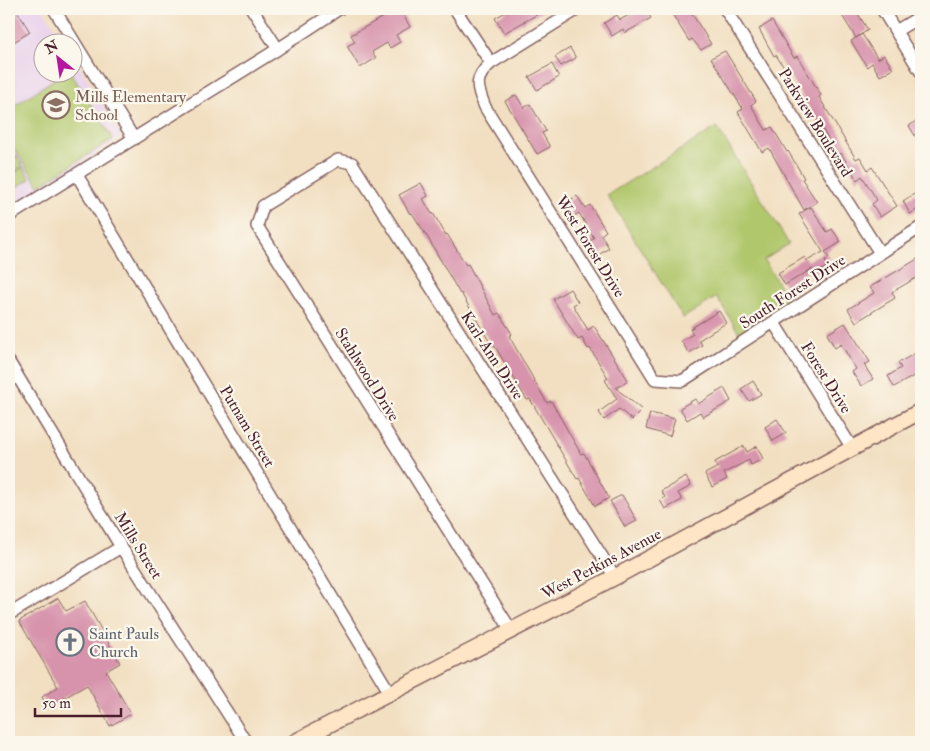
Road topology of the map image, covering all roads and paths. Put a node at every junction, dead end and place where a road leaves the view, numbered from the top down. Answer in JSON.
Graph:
{"nodes":[{"id":1,"x":54,"y":9,"type":"edge"},
{"id":2,"x":252,"y":9,"type":"edge"},
{"id":3,"x":339,"y":9,"type":"edge"},
{"id":4,"x":455,"y":9,"type":"edge"},
{"id":5,"x":578,"y":9,"type":"edge"},
{"id":6,"x":725,"y":9,"type":"edge"},
{"id":7,"x":882,"y":9,"type":"edge"},
{"id":8,"x":921,"y":16,"type":"edge"},
{"id":9,"x":896,"y":31,"type":"junction"},
{"id":10,"x":278,"y":49,"type":"junction"},
{"id":11,"x":490,"y":63,"type":"junction"},
{"id":12,"x":921,"y":72,"type":"edge"},
{"id":13,"x":134,"y":139,"type":"junction"},
{"id":14,"x":338,"y":160,"type":"joint"},
{"id":15,"x":77,"y":175,"type":"junction"},
{"id":16,"x":9,"y":216,"type":"edge"},
{"id":17,"x":921,"y":227,"type":"edge"},
{"id":18,"x":880,"y":253,"type":"junction"},
{"id":19,"x":774,"y":322,"type":"junction"},
{"id":20,"x":9,"y":362,"type":"edge"},
{"id":21,"x":682,"y":381,"type":"joint"},
{"id":22,"x":921,"y":411,"type":"edge"},
{"id":23,"x":852,"y":448,"type":"junction"},
{"id":24,"x":121,"y":547,"type":"junction"},
{"id":25,"x":615,"y":576,"type":"junction"},
{"id":26,"x":13,"y":612,"type":"dead end"},
{"id":27,"x":511,"y":630,"type":"junction"},
{"id":28,"x":390,"y":693,"type":"junction"},
{"id":29,"x":246,"y":742,"type":"edge"},
{"id":30,"x":295,"y":742,"type":"edge"}],
"edges":[{"from":1,"to":13,"type":"street"},
{"from":2,"to":10,"type":"street"},
{"from":3,"to":10,"type":"street"},
{"from":4,"to":11,"type":"street"},
{"from":5,"to":11,"type":"street"},
{"from":6,"to":18,"type":"street","name":"Parkview Boulevard"},
{"from":7,"to":9,"type":"street"},
{"from":8,"to":9,"type":"street"},
{"from":9,"to":12,"type":"street"},
{"from":10,"to":13,"type":"street"},
{"from":11,"to":21,"type":"street","name":"West Forest Drive"},
{"from":13,"to":15,"type":"street"},
{"from":14,"to":25,"type":"street","name":"Karl-Ann Drive"},
{"from":14,"to":27,"type":"street","name":"Stahlwood Drive"},
{"from":15,"to":16,"type":"street"},
{"from":15,"to":28,"type":"street","name":"Putnam Street"},
{"from":17,"to":18,"type":"street","name":"South Forest Drive"},
{"from":18,"to":19,"type":"street","name":"South Forest Drive"},
{"from":19,"to":21,"type":"street","name":"South Forest Drive"},
{"from":19,"to":23,"type":"street","name":"Forest Drive"},
{"from":20,"to":24,"type":"street","name":"Mills Street"},
{"from":22,"to":23,"type":"main road","name":"West Perkins Avenue"},
{"from":23,"to":25,"type":"main road","name":"West Perkins Avenue"},
{"from":24,"to":26,"type":"street"},
{"from":24,"to":29,"type":"street","name":"Mills Street"},
{"from":25,"to":27,"type":"main road","name":"West Perkins Avenue"},
{"from":27,"to":28,"type":"main road","name":"West Perkins Avenue"},
{"from":28,"to":30,"type":"main road","name":"West Perkins Avenue"}]}
